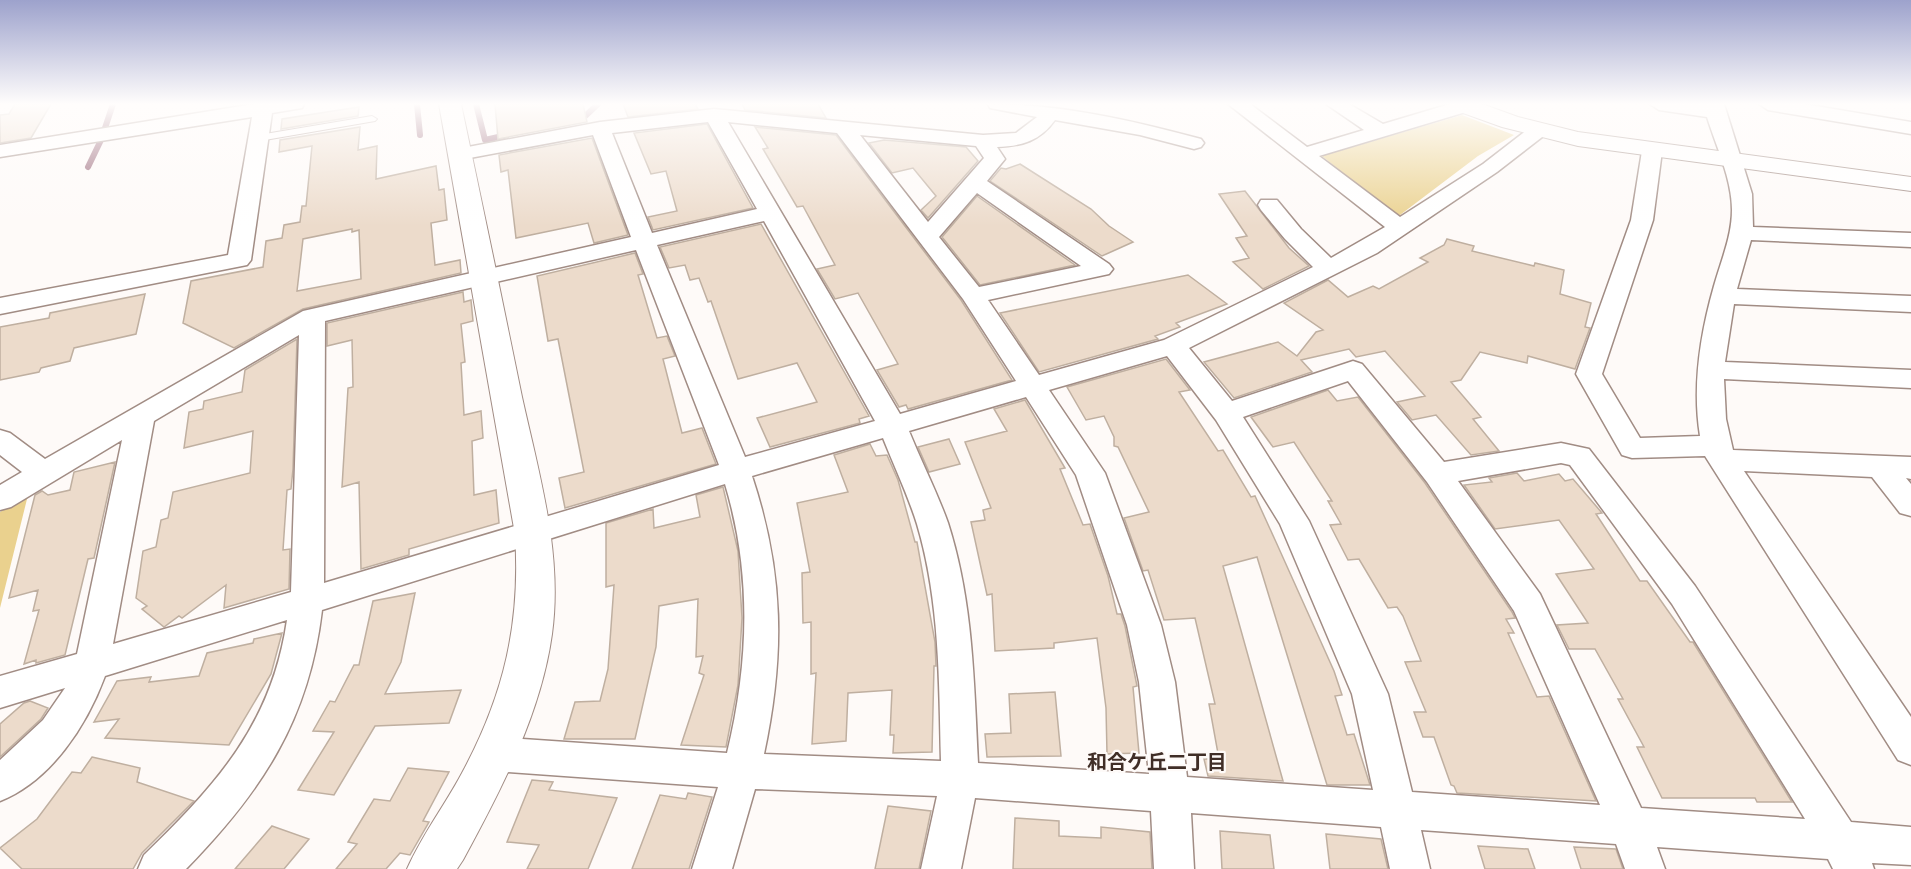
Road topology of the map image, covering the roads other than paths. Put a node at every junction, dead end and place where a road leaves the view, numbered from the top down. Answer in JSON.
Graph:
{"nodes":[{"id":1,"x":39,"y":145,"type":"edge"},
{"id":2,"x":258,"y":145,"type":"edge"},
{"id":3,"x":457,"y":145,"type":"edge"},
{"id":4,"x":510,"y":145,"type":"edge"},
{"id":5,"x":606,"y":145,"type":"edge"},
{"id":6,"x":731,"y":145,"type":"edge"},
{"id":7,"x":856,"y":145,"type":"edge"},
{"id":8,"x":985,"y":145,"type":"edge"},
{"id":9,"x":1293,"y":145,"type":"edge"},
{"id":10,"x":1336,"y":145,"type":"edge"},
{"id":11,"x":1520,"y":145,"type":"edge"},
{"id":12,"x":1617,"y":145,"type":"edge"},
{"id":13,"x":1726,"y":145,"type":"edge"},
{"id":14,"x":0,"y":151,"type":"edge"},
{"id":15,"x":1652,"y":151,"type":"junction"},
{"id":16,"x":1305,"y":153,"type":"junction"},
{"id":17,"x":459,"y":154,"type":"junction"},
{"id":18,"x":1731,"y":160,"type":"junction"},
{"id":19,"x":976,"y":183,"type":"junction"},
{"id":20,"x":1911,"y":184,"type":"edge"},
{"id":21,"x":1269,"y":205,"type":"dead end"},
{"id":22,"x":770,"y":213,"type":"junction"},
{"id":23,"x":1400,"y":228,"type":"junction"},
{"id":24,"x":1740,"y":233,"type":"junction"},
{"id":25,"x":927,"y":237,"type":"junction"},
{"id":26,"x":1911,"y":240,"type":"edge"},
{"id":27,"x":643,"y":241,"type":"junction"},
{"id":28,"x":1328,"y":268,"type":"junction"},
{"id":29,"x":482,"y":276,"type":"junction"},
{"id":30,"x":973,"y":296,"type":"junction"},
{"id":31,"x":1724,"y":296,"type":"junction"},
{"id":32,"x":1911,"y":304,"type":"edge"},
{"id":33,"x":0,"y":306,"type":"edge"},
{"id":34,"x":312,"y":316,"type":"junction"},
{"id":35,"x":1173,"y":346,"type":"junction"},
{"id":36,"x":1711,"y":370,"type":"junction"},
{"id":37,"x":1911,"y":380,"type":"edge"},
{"id":38,"x":1032,"y":386,"type":"junction"},
{"id":39,"x":1226,"y":413,"type":"junction"},
{"id":40,"x":141,"y":418,"type":"junction"},
{"id":41,"x":892,"y":425,"type":"junction"},
{"id":42,"x":0,"y":440,"type":"edge"},
{"id":43,"x":1719,"y":453,"type":"junction"},
{"id":44,"x":1880,"y":467,"type":"junction"},
{"id":45,"x":1911,"y":468,"type":"edge"},
{"id":46,"x":736,"y":470,"type":"junction"},
{"id":47,"x":44,"y":473,"type":"junction"},
{"id":48,"x":1437,"y":474,"type":"junction"},
{"id":49,"x":0,"y":499,"type":"edge"},
{"id":50,"x":1911,"y":505,"type":"edge"},
{"id":51,"x":533,"y":534,"type":"junction"},
{"id":52,"x":309,"y":601,"type":"junction"},
{"id":53,"x":92,"y":665,"type":"junction"},
{"id":54,"x":0,"y":692,"type":"edge"},
{"id":55,"x":1911,"y":748,"type":"edge"},
{"id":56,"x":493,"y":754,"type":"junction"},
{"id":57,"x":741,"y":771,"type":"junction"},
{"id":58,"x":960,"y":779,"type":"junction"},
{"id":59,"x":0,"y":783,"type":"edge"},
{"id":60,"x":1170,"y":795,"type":"junction"},
{"id":61,"x":1397,"y":810,"type":"junction"},
{"id":62,"x":1629,"y":826,"type":"junction"},
{"id":63,"x":1911,"y":846,"type":"edge"},
{"id":64,"x":1846,"y":854,"type":"edge"},
{"id":65,"x":158,"y":869,"type":"edge"},
{"id":66,"x":431,"y":869,"type":"edge"},
{"id":67,"x":712,"y":869,"type":"edge"},
{"id":68,"x":941,"y":869,"type":"edge"},
{"id":69,"x":1174,"y":869,"type":"edge"},
{"id":70,"x":1410,"y":869,"type":"edge"},
{"id":71,"x":1645,"y":869,"type":"edge"}],
"edges":[{"from":1,"to":14,"type":"street"},
{"from":2,"to":33,"type":"street"},
{"from":3,"to":17,"type":"street"},
{"from":4,"to":17,"type":"street"},
{"from":5,"to":27,"type":"street"},
{"from":6,"to":22,"type":"street"},
{"from":7,"to":25,"type":"street"},
{"from":8,"to":19,"type":"street"},
{"from":9,"to":16,"type":"street"},
{"from":10,"to":16,"type":"street"},
{"from":11,"to":23,"type":"street"},
{"from":12,"to":15,"type":"street"},
{"from":13,"to":18,"type":"street"},
{"from":15,"to":18,"type":"street"},
{"from":15,"to":43,"type":"street"},
{"from":16,"to":23,"type":"street"},
{"from":17,"to":29,"type":"street"},
{"from":18,"to":20,"type":"street"},
{"from":18,"to":24,"type":"street"},
{"from":19,"to":25,"type":"street"},
{"from":19,"to":30,"type":"street"},
{"from":21,"to":28,"type":"street"},
{"from":22,"to":27,"type":"street"},
{"from":22,"to":41,"type":"street"},
{"from":23,"to":28,"type":"street"},
{"from":24,"to":26,"type":"street"},
{"from":24,"to":31,"type":"street"},
{"from":25,"to":30,"type":"street"},
{"from":27,"to":29,"type":"street"},
{"from":27,"to":46,"type":"street"},
{"from":28,"to":35,"type":"street"},
{"from":29,"to":34,"type":"street"},
{"from":29,"to":51,"type":"street"},
{"from":30,"to":38,"type":"street"},
{"from":31,"to":32,"type":"street"},
{"from":31,"to":36,"type":"street"},
{"from":34,"to":40,"type":"street"},
{"from":34,"to":52,"type":"street"},
{"from":35,"to":38,"type":"street"},
{"from":35,"to":39,"type":"street"},
{"from":36,"to":37,"type":"street"},
{"from":36,"to":43,"type":"street"},
{"from":38,"to":41,"type":"street"},
{"from":38,"to":60,"type":"street"},
{"from":39,"to":48,"type":"street"},
{"from":39,"to":61,"type":"street"},
{"from":40,"to":47,"type":"street"},
{"from":40,"to":53,"type":"street"},
{"from":41,"to":46,"type":"street"},
{"from":41,"to":58,"type":"street"},
{"from":42,"to":47,"type":"street"},
{"from":43,"to":44,"type":"street"},
{"from":43,"to":55,"type":"street"},
{"from":44,"to":45,"type":"street"},
{"from":44,"to":50,"type":"street"},
{"from":46,"to":51,"type":"street"},
{"from":46,"to":57,"type":"street"},
{"from":47,"to":49,"type":"street"},
{"from":48,"to":62,"type":"street"},
{"from":48,"to":64,"type":"street"},
{"from":51,"to":52,"type":"street"},
{"from":51,"to":56,"type":"street"},
{"from":52,"to":53,"type":"street"},
{"from":52,"to":65,"type":"street"},
{"from":53,"to":54,"type":"street"},
{"from":53,"to":59,"type":"street"},
{"from":56,"to":57,"type":"street"},
{"from":56,"to":66,"type":"street"},
{"from":57,"to":58,"type":"street"},
{"from":57,"to":67,"type":"street"},
{"from":58,"to":60,"type":"street"},
{"from":58,"to":68,"type":"street"},
{"from":60,"to":61,"type":"street"},
{"from":60,"to":69,"type":"street"},
{"from":61,"to":62,"type":"street"},
{"from":61,"to":70,"type":"street"},
{"from":62,"to":64,"type":"street"},
{"from":62,"to":71,"type":"street"},
{"from":63,"to":64,"type":"street"}]}
